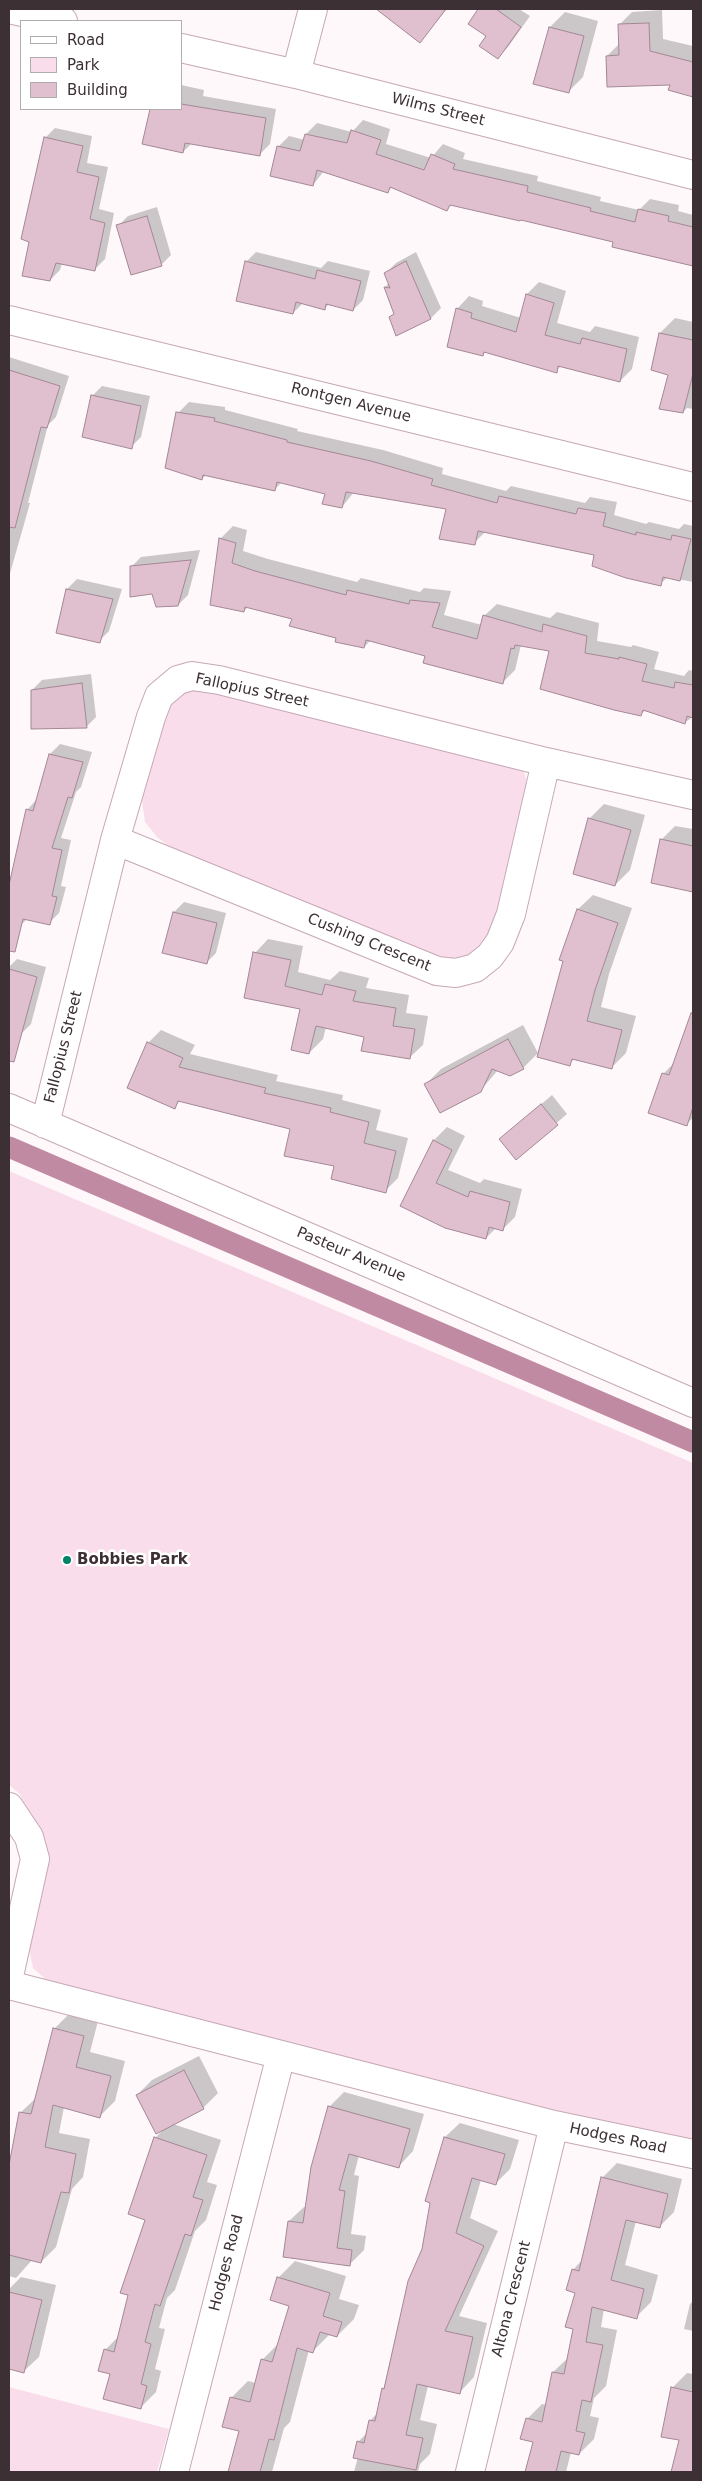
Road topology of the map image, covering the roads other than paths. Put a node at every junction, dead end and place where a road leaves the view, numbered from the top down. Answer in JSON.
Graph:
{"nodes":[{"id":1,"x":9,"y":9,"type":"edge"},
{"id":2,"x":313,"y":9,"type":"edge"},
{"id":3,"x":58,"y":20,"type":"edge"},
{"id":4,"x":182,"y":48,"type":"edge"},
{"id":5,"x":296,"y":74,"type":"junction"},
{"id":6,"x":693,"y":175,"type":"edge"},
{"id":7,"x":9,"y":320,"type":"edge"},
{"id":8,"x":693,"y":487,"type":"edge"},
{"id":9,"x":546,"y":762,"type":"junction"},
{"id":10,"x":693,"y":795,"type":"edge"},
{"id":11,"x":115,"y":840,"type":"junction"},
{"id":12,"x":9,"y":1108,"type":"edge"},
{"id":13,"x":45,"y":1124,"type":"junction"},
{"id":14,"x":693,"y":1400,"type":"edge"},
{"id":15,"x":9,"y":1807,"type":"edge"},
{"id":16,"x":9,"y":1976,"type":"edge"},
{"id":17,"x":9,"y":1985,"type":"edge"},
{"id":18,"x":281,"y":2054,"type":"junction"},
{"id":19,"x":554,"y":2125,"type":"junction"},
{"id":20,"x":693,"y":2154,"type":"edge"},
{"id":21,"x":174,"y":2472,"type":"edge"},
{"id":22,"x":470,"y":2472,"type":"edge"}],
"edges":[{"from":1,"to":3,"type":"street"},
{"from":2,"to":5,"type":"street"},
{"from":4,"to":5,"type":"street","name":"Wilms Street"},
{"from":5,"to":6,"type":"street","name":"Wilms Street"},
{"from":7,"to":8,"type":"street","name":"Rontgen Avenue"},
{"from":9,"to":10,"type":"street","name":"Fallopius Street"},
{"from":9,"to":11,"type":"street","name":"Fallopius Street"},
{"from":9,"to":11,"type":"street","name":"Cushing Crescent"},
{"from":11,"to":13,"type":"street","name":"Fallopius Street"},
{"from":12,"to":13,"type":"street","name":"Pasteur Avenue"},
{"from":13,"to":14,"type":"street","name":"Pasteur Avenue"},
{"from":15,"to":16,"type":"street"},
{"from":17,"to":18,"type":"street","name":"Hodges Road"},
{"from":18,"to":19,"type":"street","name":"Hodges Road"},
{"from":18,"to":21,"type":"street","name":"Hodges Road"},
{"from":19,"to":20,"type":"street","name":"Hodges Road"},
{"from":19,"to":22,"type":"street","name":"Altona Crescent"}]}
